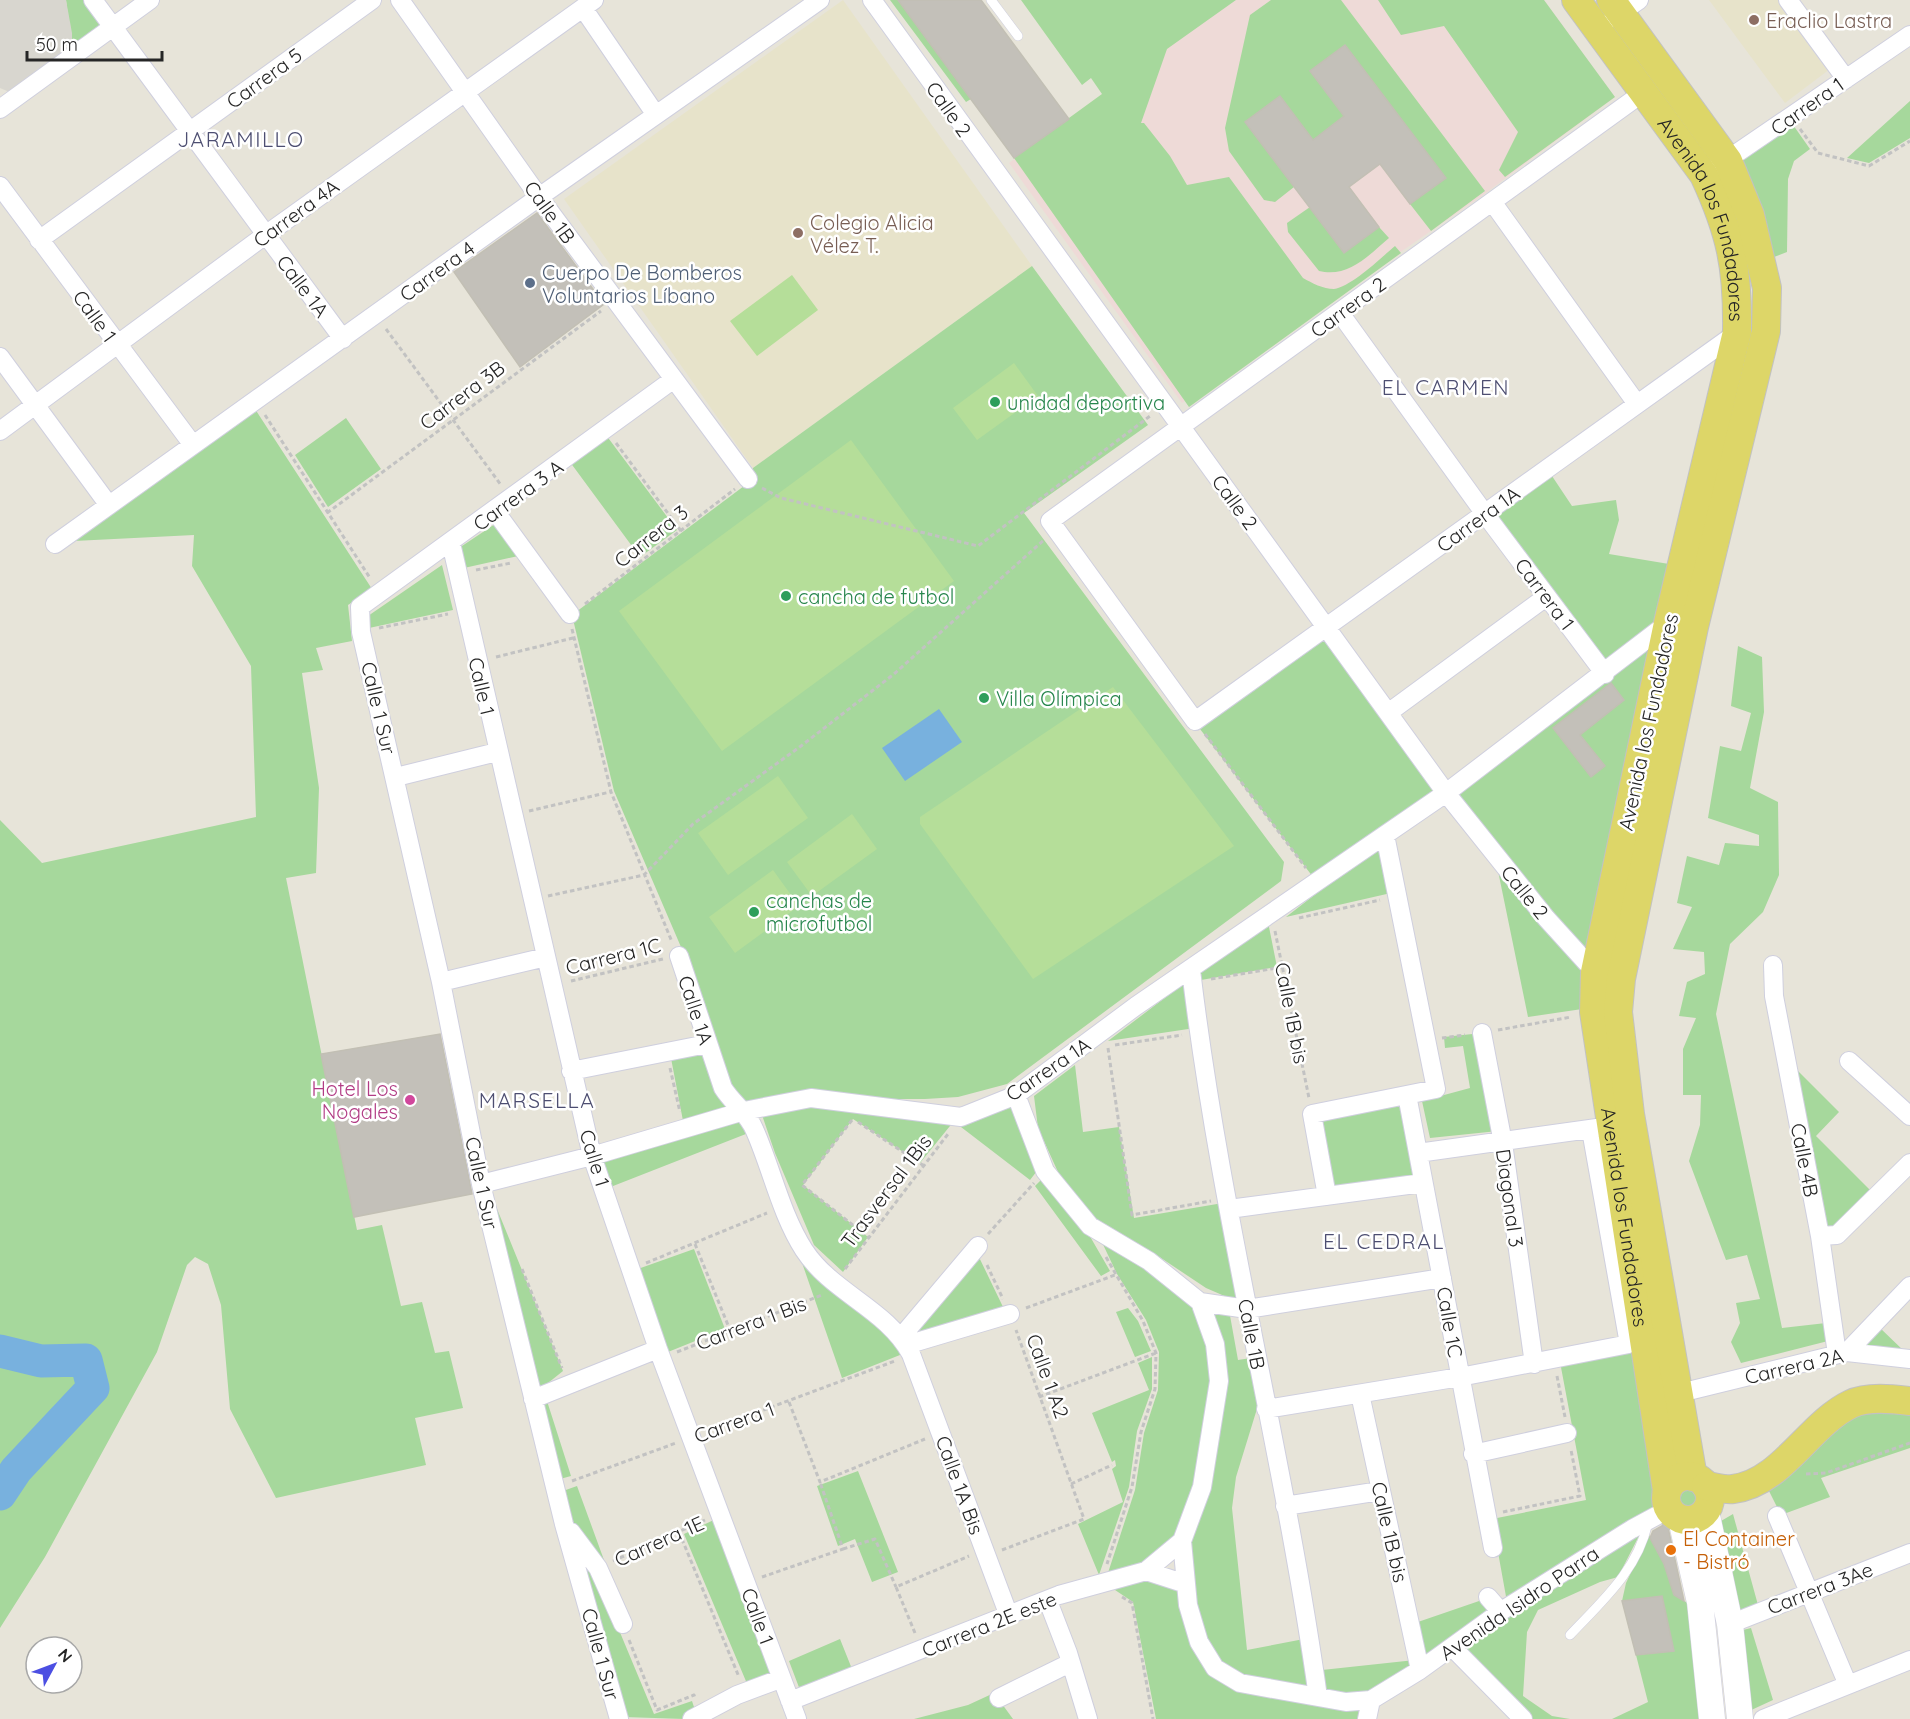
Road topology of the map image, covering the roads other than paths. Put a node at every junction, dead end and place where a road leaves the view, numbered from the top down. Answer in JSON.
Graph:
{"nodes":[{"id":1,"x":93,"y":0,"type":"edge"},
{"id":2,"x":150,"y":0,"type":"edge"},
{"id":3,"x":372,"y":0,"type":"edge"},
{"id":4,"x":400,"y":0,"type":"edge"},
{"id":5,"x":820,"y":0,"type":"edge"},
{"id":6,"x":872,"y":0,"type":"edge"},
{"id":7,"x":991,"y":0,"type":"edge"},
{"id":8,"x":1576,"y":0,"type":"edge"},
{"id":9,"x":1788,"y":0,"type":"edge"},
{"id":10,"x":588,"y":4,"type":"edge"},
{"id":11,"x":1624,"y":4,"type":"edge"},
{"id":12,"x":113,"y":27,"type":"junction"},
{"id":13,"x":1597,"y":28,"type":"junction"},
{"id":14,"x":1910,"y":35,"type":"edge"},
{"id":15,"x":1018,"y":36,"type":"dead end"},
{"id":16,"x":1846,"y":79,"type":"junction"},
{"id":17,"x":466,"y":91,"type":"junction"},
{"id":18,"x":1644,"y":92,"type":"junction"},
{"id":19,"x":0,"y":109,"type":"edge"},
{"id":20,"x":656,"y":115,"type":"junction"},
{"id":21,"x":189,"y":131,"type":"junction"},
{"id":22,"x":1716,"y":168,"type":"junction"},
{"id":23,"x":0,"y":186,"type":"edge"},
{"id":24,"x":539,"y":197,"type":"junction"},
{"id":25,"x":1492,"y":203,"type":"junction"},
{"id":26,"x":264,"y":236,"type":"junction"},
{"id":27,"x":39,"y":240,"type":"junction"},
{"id":28,"x":1340,"y":313,"type":"junction"},
{"id":29,"x":1766,"y":331,"type":"junction"},
{"id":30,"x":1737,"y":332,"type":"junction"},
{"id":31,"x":343,"y":339,"type":"junction"},
{"id":32,"x":116,"y":345,"type":"junction"},
{"id":33,"x":0,"y":357,"type":"edge"},
{"id":34,"x":674,"y":379,"type":"junction"},
{"id":35,"x":1637,"y":405,"type":"junction"},
{"id":36,"x":34,"y":406,"type":"junction"},
{"id":37,"x":1180,"y":426,"type":"junction"},
{"id":38,"x":0,"y":431,"type":"edge"},
{"id":39,"x":193,"y":445,"type":"junction"},
{"id":40,"x":748,"y":479,"type":"road end"},
{"id":41,"x":108,"y":504,"type":"junction"},
{"id":42,"x":495,"y":511,"type":"junction"},
{"id":43,"x":1485,"y":514,"type":"junction"},
{"id":44,"x":451,"y":543,"type":"junction"},
{"id":45,"x":55,"y":544,"type":"dead end"},
{"id":46,"x":1546,"y":597,"type":"junction"},
{"id":47,"x":360,"y":607,"type":"joint"},
{"id":48,"x":570,"y":614,"type":"road end"},
{"id":49,"x":1668,"y":623,"type":"junction"},
{"id":50,"x":1327,"y":627,"type":"junction"},
{"id":51,"x":1605,"y":674,"type":"junction"},
{"id":52,"x":1388,"y":713,"type":"junction"},
{"id":53,"x":1194,"y":721,"type":"joint"},
{"id":54,"x":497,"y":752,"type":"junction"},
{"id":55,"x":396,"y":777,"type":"junction"},
{"id":56,"x":1446,"y":793,"type":"junction"},
{"id":57,"x":1385,"y":835,"type":"junction"},
{"id":58,"x":679,"y":956,"type":"road end"},
{"id":59,"x":546,"y":957,"type":"junction"},
{"id":60,"x":1773,"y":965,"type":"dead end"},
{"id":61,"x":1192,"y":976,"type":"junction"},
{"id":62,"x":1608,"y":976,"type":"junction"},
{"id":63,"x":441,"y":982,"type":"junction"},
{"id":64,"x":1482,"y":1033,"type":"road end"},
{"id":65,"x":707,"y":1044,"type":"junction"},
{"id":66,"x":1849,"y":1061,"type":"dead end"},
{"id":67,"x":571,"y":1071,"type":"junction"},
{"id":68,"x":1016,"y":1095,"type":"junction"},
{"id":69,"x":1407,"y":1095,"type":"junction"},
{"id":70,"x":744,"y":1111,"type":"junction"},
{"id":71,"x":1910,"y":1116,"type":"edge"},
{"id":72,"x":1603,"y":1128,"type":"junction"},
{"id":73,"x":1503,"y":1143,"type":"junction"},
{"id":74,"x":1418,"y":1153,"type":"junction"},
{"id":75,"x":592,"y":1156,"type":"junction"},
{"id":76,"x":1910,"y":1163,"type":"edge"},
{"id":77,"x":1423,"y":1182,"type":"junction"},
{"id":78,"x":481,"y":1184,"type":"junction"},
{"id":79,"x":1327,"y":1196,"type":"junction"},
{"id":80,"x":1228,"y":1204,"type":"junction"},
{"id":81,"x":1820,"y":1236,"type":"junction"},
{"id":82,"x":978,"y":1246,"type":"road end"},
{"id":83,"x":1442,"y":1278,"type":"junction"},
{"id":84,"x":1910,"y":1286,"type":"edge"},
{"id":85,"x":1200,"y":1302,"type":"junction"},
{"id":86,"x":1247,"y":1309,"type":"junction"},
{"id":87,"x":1010,"y":1314,"type":"road end"},
{"id":88,"x":906,"y":1345,"type":"junction"},
{"id":89,"x":1842,"y":1353,"type":"junction"},
{"id":90,"x":660,"y":1354,"type":"junction"},
{"id":91,"x":1910,"y":1359,"type":"edge"},
{"id":92,"x":1534,"y":1364,"type":"junction"},
{"id":93,"x":1460,"y":1377,"type":"junction"},
{"id":94,"x":1680,"y":1393,"type":"junction"},
{"id":95,"x":1360,"y":1394,"type":"junction"},
{"id":96,"x":533,"y":1399,"type":"junction"},
{"id":97,"x":1910,"y":1401,"type":"edge"},
{"id":98,"x":1266,"y":1408,"type":"junction"},
{"id":99,"x":1567,"y":1433,"type":"road end"},
{"id":100,"x":1473,"y":1454,"type":"junction"},
{"id":101,"x":1380,"y":1491,"type":"junction"},
{"id":102,"x":1682,"y":1502,"type":"junction"},
{"id":103,"x":1285,"y":1506,"type":"junction"},
{"id":104,"x":1777,"y":1516,"type":"dead end"},
{"id":105,"x":564,"y":1524,"type":"junction"},
{"id":106,"x":1182,"y":1541,"type":"junction"},
{"id":107,"x":1493,"y":1548,"type":"dead end"},
{"id":108,"x":1910,"y":1553,"type":"edge"},
{"id":109,"x":1146,"y":1571,"type":"junction"},
{"id":110,"x":1186,"y":1584,"type":"junction"},
{"id":111,"x":1807,"y":1592,"type":"junction"},
{"id":112,"x":1488,"y":1597,"type":"dead end"},
{"id":113,"x":1048,"y":1601,"type":"junction"},
{"id":114,"x":1500,"y":1612,"type":"junction"},
{"id":115,"x":1009,"y":1616,"type":"junction"},
{"id":116,"x":623,"y":1624,"type":"road end"},
{"id":117,"x":1730,"y":1624,"type":"junction"},
{"id":118,"x":1570,"y":1635,"type":"dead end"},
{"id":119,"x":1452,"y":1647,"type":"junction"},
{"id":120,"x":1910,"y":1660,"type":"edge"},
{"id":121,"x":1070,"y":1664,"type":"junction"},
{"id":122,"x":1420,"y":1670,"type":"junction"},
{"id":123,"x":780,"y":1679,"type":"junction"},
{"id":124,"x":1848,"y":1685,"type":"junction"},
{"id":125,"x":1318,"y":1697,"type":"junction"},
{"id":126,"x":999,"y":1698,"type":"dead end"},
{"id":127,"x":1371,"y":1700,"type":"junction"},
{"id":128,"x":790,"y":1701,"type":"junction"},
{"id":129,"x":696,"y":1716,"type":"edge"},
{"id":130,"x":619,"y":1719,"type":"edge"},
{"id":131,"x":797,"y":1719,"type":"edge"},
{"id":132,"x":1088,"y":1719,"type":"edge"},
{"id":133,"x":1367,"y":1719,"type":"edge"},
{"id":134,"x":1523,"y":1719,"type":"edge"},
{"id":135,"x":1712,"y":1719,"type":"edge"},
{"id":136,"x":1740,"y":1719,"type":"edge"},
{"id":137,"x":1763,"y":1719,"type":"edge"}],
"edges":[{"from":1,"to":12,"type":"street","name":"Calle 1A"},
{"from":2,"to":12,"type":"street"},
{"from":3,"to":21,"type":"street","name":"Carrera 5"},
{"from":4,"to":17,"type":"street","name":"Calle 1B"},
{"from":5,"to":20,"type":"street","name":"Carrera 4"},
{"from":6,"to":37,"type":"street","name":"Calle 2"},
{"from":7,"to":15,"type":"lane"},
{"from":8,"to":13,"type":"main road","name":"Avenida los Fundadores"},
{"from":9,"to":16,"type":"street"},
{"from":10,"to":17,"type":"street","name":"Carrera 4A"},
{"from":10,"to":20,"type":"street"},
{"from":11,"to":13,"type":"street"},
{"from":11,"to":22,"type":"main road","name":"Avenida los Fundadores"},
{"from":12,"to":19,"type":"street"},
{"from":12,"to":21,"type":"street","name":"Calle 1A"},
{"from":13,"to":18,"type":"main road","name":"Avenida los Fundadores"},
{"from":14,"to":16,"type":"street","name":"Carrera 1"},
{"from":16,"to":22,"type":"street","name":"Carrera 1"},
{"from":17,"to":24,"type":"street","name":"Calle 1B"},
{"from":17,"to":26,"type":"street","name":"Carrera 4A"},
{"from":18,"to":22,"type":"main road","name":"Avenida los Fundadores"},
{"from":18,"to":25,"type":"street","name":"Carrera 2"},
{"from":20,"to":24,"type":"street","name":"Carrera 4"},
{"from":21,"to":26,"type":"street","name":"Calle 1A"},
{"from":21,"to":27,"type":"street","name":"Carrera 5"},
{"from":22,"to":29,"type":"main road","name":"Avenida los Fundadores"},
{"from":22,"to":30,"type":"main road","name":"Avenida los Fundadores"},
{"from":23,"to":27,"type":"street","name":"Calle 1"},
{"from":24,"to":31,"type":"street","name":"Carrera 4"},
{"from":24,"to":34,"type":"street","name":"Calle 1B"},
{"from":25,"to":28,"type":"street","name":"Carrera 2"},
{"from":25,"to":35,"type":"street"},
{"from":26,"to":31,"type":"street","name":"Calle 1A"},
{"from":26,"to":32,"type":"street","name":"Carrera 4A"},
{"from":27,"to":32,"type":"street","name":"Calle 1"},
{"from":28,"to":37,"type":"street","name":"Carrera 2"},
{"from":28,"to":43,"type":"street","name":"Carrera 1"},
{"from":29,"to":30,"type":"street"},
{"from":29,"to":62,"type":"main road","name":"Avenida los Fundadores"},
{"from":30,"to":35,"type":"street","name":"Carrera 1A"},
{"from":30,"to":49,"type":"main road","name":"Avenida los Fundadores"},
{"from":31,"to":39,"type":"street","name":"Carrera 4"},
{"from":32,"to":36,"type":"street","name":"Carrera 4A"},
{"from":32,"to":39,"type":"street","name":"Calle 1"},
{"from":33,"to":36,"type":"street"},
{"from":34,"to":40,"type":"street","name":"Calle 1B"},
{"from":34,"to":42,"type":"street","name":"Carrera 3 A"},
{"from":35,"to":43,"type":"street","name":"Carrera 1A"},
{"from":36,"to":38,"type":"street","name":"Carrera 4A"},
{"from":36,"to":41,"type":"street"},
{"from":37,"to":50,"type":"street","name":"Calle 2"},
{"from":37,"to":53,"type":"street","name":"Carrera 2"},
{"from":39,"to":41,"type":"street","name":"Carrera 4"},
{"from":41,"to":45,"type":"street","name":"Carrera 4"},
{"from":42,"to":44,"type":"street","name":"Carrera 3 A"},
{"from":42,"to":48,"type":"street"},
{"from":43,"to":46,"type":"street","name":"Carrera 1"},
{"from":43,"to":50,"type":"street","name":"Carrera 1A"},
{"from":44,"to":47,"type":"street","name":"Carrera 3 A"},
{"from":44,"to":54,"type":"street","name":"Calle 1"},
{"from":46,"to":51,"type":"street","name":"Carrera 1"},
{"from":46,"to":52,"type":"street"},
{"from":47,"to":55,"type":"street","name":"Calle 1 Sur"},
{"from":49,"to":51,"type":"street"},
{"from":49,"to":62,"type":"main road","name":"Avenida los Fundadores"},
{"from":50,"to":52,"type":"street","name":"Calle 2"},
{"from":50,"to":53,"type":"street","name":"Carrera 1A"},
{"from":51,"to":56,"type":"street"},
{"from":52,"to":56,"type":"street","name":"Calle 2"},
{"from":54,"to":55,"type":"street"},
{"from":54,"to":59,"type":"street","name":"Calle 1"},
{"from":55,"to":63,"type":"street","name":"Calle 1 Sur"},
{"from":56,"to":57,"type":"street","name":"Carrera 1A"},
{"from":56,"to":62,"type":"street","name":"Calle 2"},
{"from":57,"to":61,"type":"street","name":"Carrera 1A"},
{"from":57,"to":69,"type":"street"},
{"from":58,"to":65,"type":"street","name":"Calle 1A"},
{"from":59,"to":63,"type":"street"},
{"from":59,"to":67,"type":"street","name":"Calle 1"},
{"from":60,"to":81,"type":"street","name":"Calle 4B"},
{"from":61,"to":68,"type":"street","name":"Carrera 1A"},
{"from":61,"to":80,"type":"street","name":"Calle 1B"},
{"from":62,"to":72,"type":"main road","name":"Avenida los Fundadores"},
{"from":62,"to":94,"type":"main road","name":"Avenida los Fundadores"},
{"from":63,"to":78,"type":"street","name":"Calle 1 Sur"},
{"from":64,"to":73,"type":"street","name":"Diagonal 3"},
{"from":65,"to":67,"type":"street"},
{"from":65,"to":70,"type":"street","name":"Calle 1A"},
{"from":66,"to":71,"type":"street"},
{"from":67,"to":75,"type":"street","name":"Calle 1"},
{"from":68,"to":70,"type":"street","name":"Carrera 1A"},
{"from":68,"to":85,"type":"street"},
{"from":69,"to":74,"type":"street","name":"Calle 1C"},
{"from":69,"to":79,"type":"street"},
{"from":70,"to":75,"type":"street","name":"Carrera 1A"},
{"from":70,"to":88,"type":"street","name":"Calle 1A"},
{"from":72,"to":73,"type":"street"},
{"from":72,"to":92,"type":"street"},
{"from":72,"to":102,"type":"main road","name":"Avenida los Fundadores"},
{"from":73,"to":74,"type":"street"},
{"from":73,"to":92,"type":"street","name":"Diagonal 3"},
{"from":74,"to":77,"type":"street","name":"Calle 1C"},
{"from":75,"to":78,"type":"street","name":"Carrera 1A"},
{"from":75,"to":90,"type":"street","name":"Calle 1"},
{"from":76,"to":81,"type":"street"},
{"from":77,"to":79,"type":"street"},
{"from":77,"to":83,"type":"street","name":"Calle 1C"},
{"from":78,"to":96,"type":"street","name":"Calle 1 Sur"},
{"from":79,"to":80,"type":"street"},
{"from":80,"to":86,"type":"street","name":"Calle 1B"},
{"from":81,"to":89,"type":"street","name":"Calle 4B"},
{"from":82,"to":88,"type":"street"},
{"from":83,"to":86,"type":"street"},
{"from":83,"to":93,"type":"street","name":"Calle 1C"},
{"from":84,"to":89,"type":"street"},
{"from":85,"to":86,"type":"street"},
{"from":85,"to":106,"type":"street"},
{"from":86,"to":98,"type":"street","name":"Calle 1B"},
{"from":87,"to":88,"type":"street"},
{"from":88,"to":115,"type":"street","name":"Calle 1A Bis"},
{"from":89,"to":91,"type":"street","name":"Carrera 2A"},
{"from":89,"to":94,"type":"street","name":"Carrera 2A"},
{"from":90,"to":96,"type":"street"},
{"from":90,"to":123,"type":"street","name":"Calle 1"},
{"from":92,"to":93,"type":"street"},
{"from":93,"to":95,"type":"street"},
{"from":93,"to":100,"type":"street","name":"Calle 1C"},
{"from":94,"to":102,"type":"main road","name":"Avenida los Fundadores"},
{"from":95,"to":98,"type":"street"},
{"from":95,"to":101,"type":"street","name":"Calle 1B bis"},
{"from":96,"to":105,"type":"street","name":"Calle 1 Sur"},
{"from":97,"to":102,"type":"main road"},
{"from":98,"to":103,"type":"street","name":"Calle 1B"},
{"from":99,"to":100,"type":"street"},
{"from":100,"to":107,"type":"street","name":"Calle 1C"},
{"from":101,"to":103,"type":"street"},
{"from":101,"to":122,"type":"street","name":"Calle 1B bis"},
{"from":102,"to":114,"type":"street","name":"Avenida Isidro Parra"},
{"from":102,"to":117,"type":"street","name":"Avenida los Fundadores"},
{"from":102,"to":118,"type":"lane"},
{"from":102,"to":135,"type":"street","name":"Avenida los Fundadores"},
{"from":103,"to":125,"type":"street","name":"Calle 1B"},
{"from":104,"to":111,"type":"street"},
{"from":105,"to":116,"type":"street"},
{"from":105,"to":130,"type":"street","name":"Calle 1 Sur"},
{"from":106,"to":109,"type":"street","name":"Carrera 2E este"},
{"from":106,"to":110,"type":"street"},
{"from":108,"to":111,"type":"street","name":"Carrera 3Ae"},
{"from":109,"to":110,"type":"street"},
{"from":109,"to":113,"type":"street","name":"Carrera 2E este"},
{"from":110,"to":125,"type":"street"},
{"from":111,"to":117,"type":"street","name":"Carrera 3Ae"},
{"from":111,"to":124,"type":"street"},
{"from":112,"to":114,"type":"street"},
{"from":113,"to":115,"type":"street","name":"Carrera 2E este"},
{"from":113,"to":121,"type":"street"},
{"from":114,"to":119,"type":"street","name":"Avenida Isidro Parra"},
{"from":115,"to":128,"type":"street","name":"Carrera 2E este"},
{"from":117,"to":136,"type":"street","name":"Avenida los Fundadores"},
{"from":119,"to":122,"type":"street","name":"Avenida Isidro Parra"},
{"from":119,"to":134,"type":"street"},
{"from":120,"to":124,"type":"street"},
{"from":121,"to":126,"type":"street"},
{"from":121,"to":132,"type":"street"},
{"from":122,"to":127,"type":"street","name":"Avenida Isidro Parra"},
{"from":123,"to":128,"type":"street","name":"Calle 1"},
{"from":123,"to":129,"type":"street"},
{"from":124,"to":137,"type":"street"},
{"from":125,"to":127,"type":"street"},
{"from":127,"to":133,"type":"street"},
{"from":128,"to":131,"type":"street","name":"Calle 1"}]}
